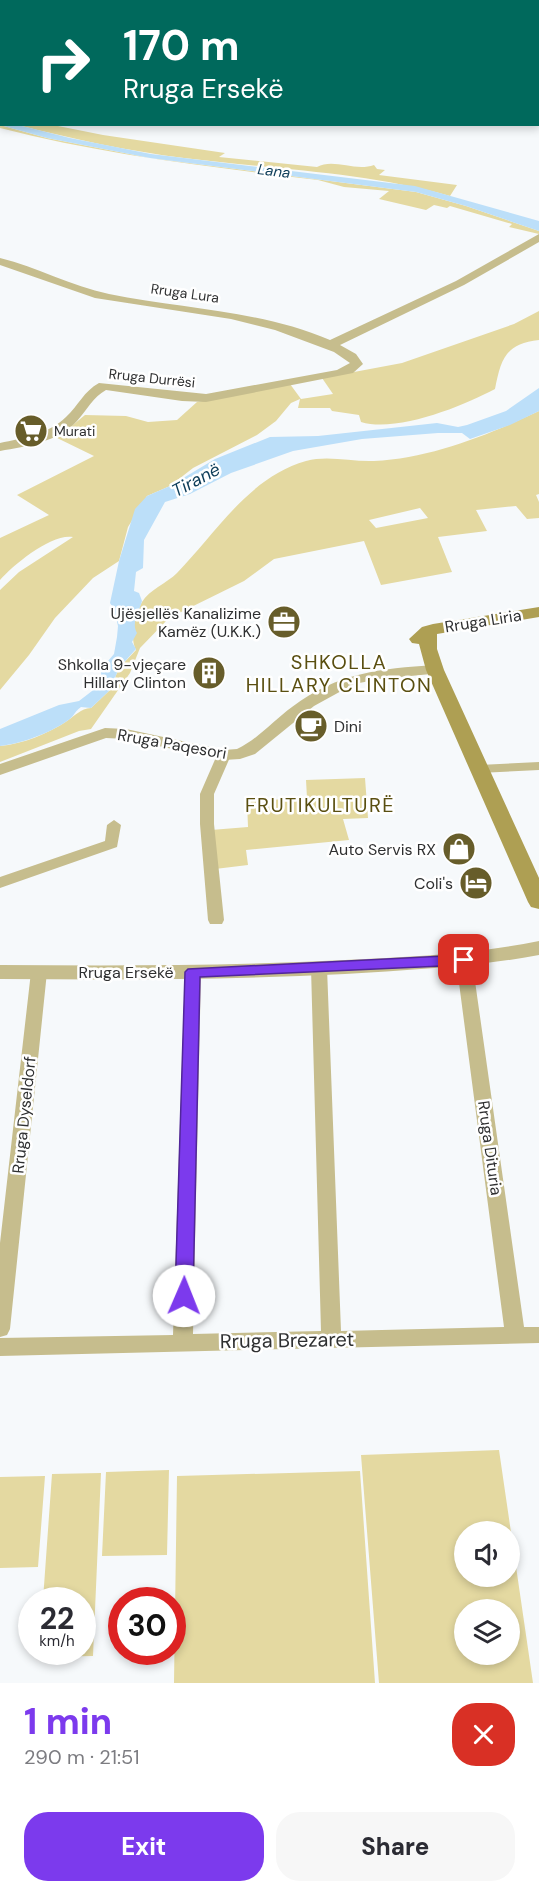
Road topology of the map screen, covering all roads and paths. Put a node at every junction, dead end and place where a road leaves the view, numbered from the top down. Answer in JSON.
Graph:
{"nodes":[{"id":1,"x":539,"y":237,"type":"edge"},
{"id":2,"x":0,"y":261,"type":"edge"},
{"id":3,"x":330,"y":345,"type":"junction"},
{"id":4,"x":354,"y":367,"type":"joint"},
{"id":5,"x":0,"y":447,"type":"edge"},
{"id":6,"x":539,"y":612,"type":"edge"},
{"id":7,"x":434,"y":669,"type":"junction"},
{"id":8,"x":224,"y":755,"type":"junction"},
{"id":9,"x":539,"y":766,"type":"edge"},
{"id":10,"x":479,"y":769,"type":"junction"},
{"id":11,"x":0,"y":770,"type":"edge"},
{"id":12,"x":114,"y":825,"type":"dead end"},
{"id":13,"x":0,"y":883,"type":"edge"},
{"id":14,"x":539,"y":902,"type":"edge"},
{"id":15,"x":216,"y":920,"type":"dead end"},
{"id":16,"x":539,"y":948,"type":"edge"},
{"id":17,"x":464,"y":960,"type":"junction"},
{"id":18,"x":319,"y":968,"type":"junction"},
{"id":19,"x":0,"y":972,"type":"edge"},
{"id":20,"x":39,"y":972,"type":"junction"},
{"id":21,"x":193,"y":972,"type":"junction"},
{"id":22,"x":0,"y":1329,"type":"edge"},
{"id":23,"x":539,"y":1335,"type":"edge"},
{"id":24,"x":515,"y":1336,"type":"junction"},
{"id":25,"x":331,"y":1339,"type":"junction"},
{"id":26,"x":183,"y":1343,"type":"junction"},
{"id":27,"x":0,"y":1347,"type":"edge"}],
"edges":[{"from":1,"to":3,"type":"street"},
{"from":2,"to":3,"type":"street","name":"Rruga Lura"},
{"from":3,"to":4,"type":"street","name":"Rruga Lura"},
{"from":4,"to":5,"type":"street","name":"Rruga Durrësi"},
{"from":6,"to":7,"type":"main road","name":"Rruga Liria"},
{"from":7,"to":8,"type":"street","name":"Rruga Paqesori"},
{"from":7,"to":10,"type":"main road"},
{"from":8,"to":11,"type":"street","name":"Rruga Paqesori"},
{"from":8,"to":15,"type":"street"},
{"from":9,"to":10,"type":"street"},
{"from":10,"to":14,"type":"main road"},
{"from":12,"to":13,"type":"street"},
{"from":16,"to":17,"type":"street","name":"Rruga Ersekë"},
{"from":17,"to":18,"type":"street","name":"Rruga Ersekë"},
{"from":17,"to":24,"type":"street","name":"Rruga Dituria"},
{"from":18,"to":21,"type":"street","name":"Rruga Ersekë"},
{"from":18,"to":25,"type":"street"},
{"from":19,"to":20,"type":"street","name":"Rruga Ersekë"},
{"from":20,"to":21,"type":"street","name":"Rruga Ersekë"},
{"from":20,"to":22,"type":"street","name":"Rruga Dyseldorf"},
{"from":21,"to":26,"type":"street"},
{"from":23,"to":24,"type":"street","name":"Rruga Brezaret"},
{"from":24,"to":25,"type":"street","name":"Rruga Brezaret"},
{"from":25,"to":26,"type":"street","name":"Rruga Brezaret"},
{"from":26,"to":27,"type":"street","name":"Rruga Brezaret"}]}
